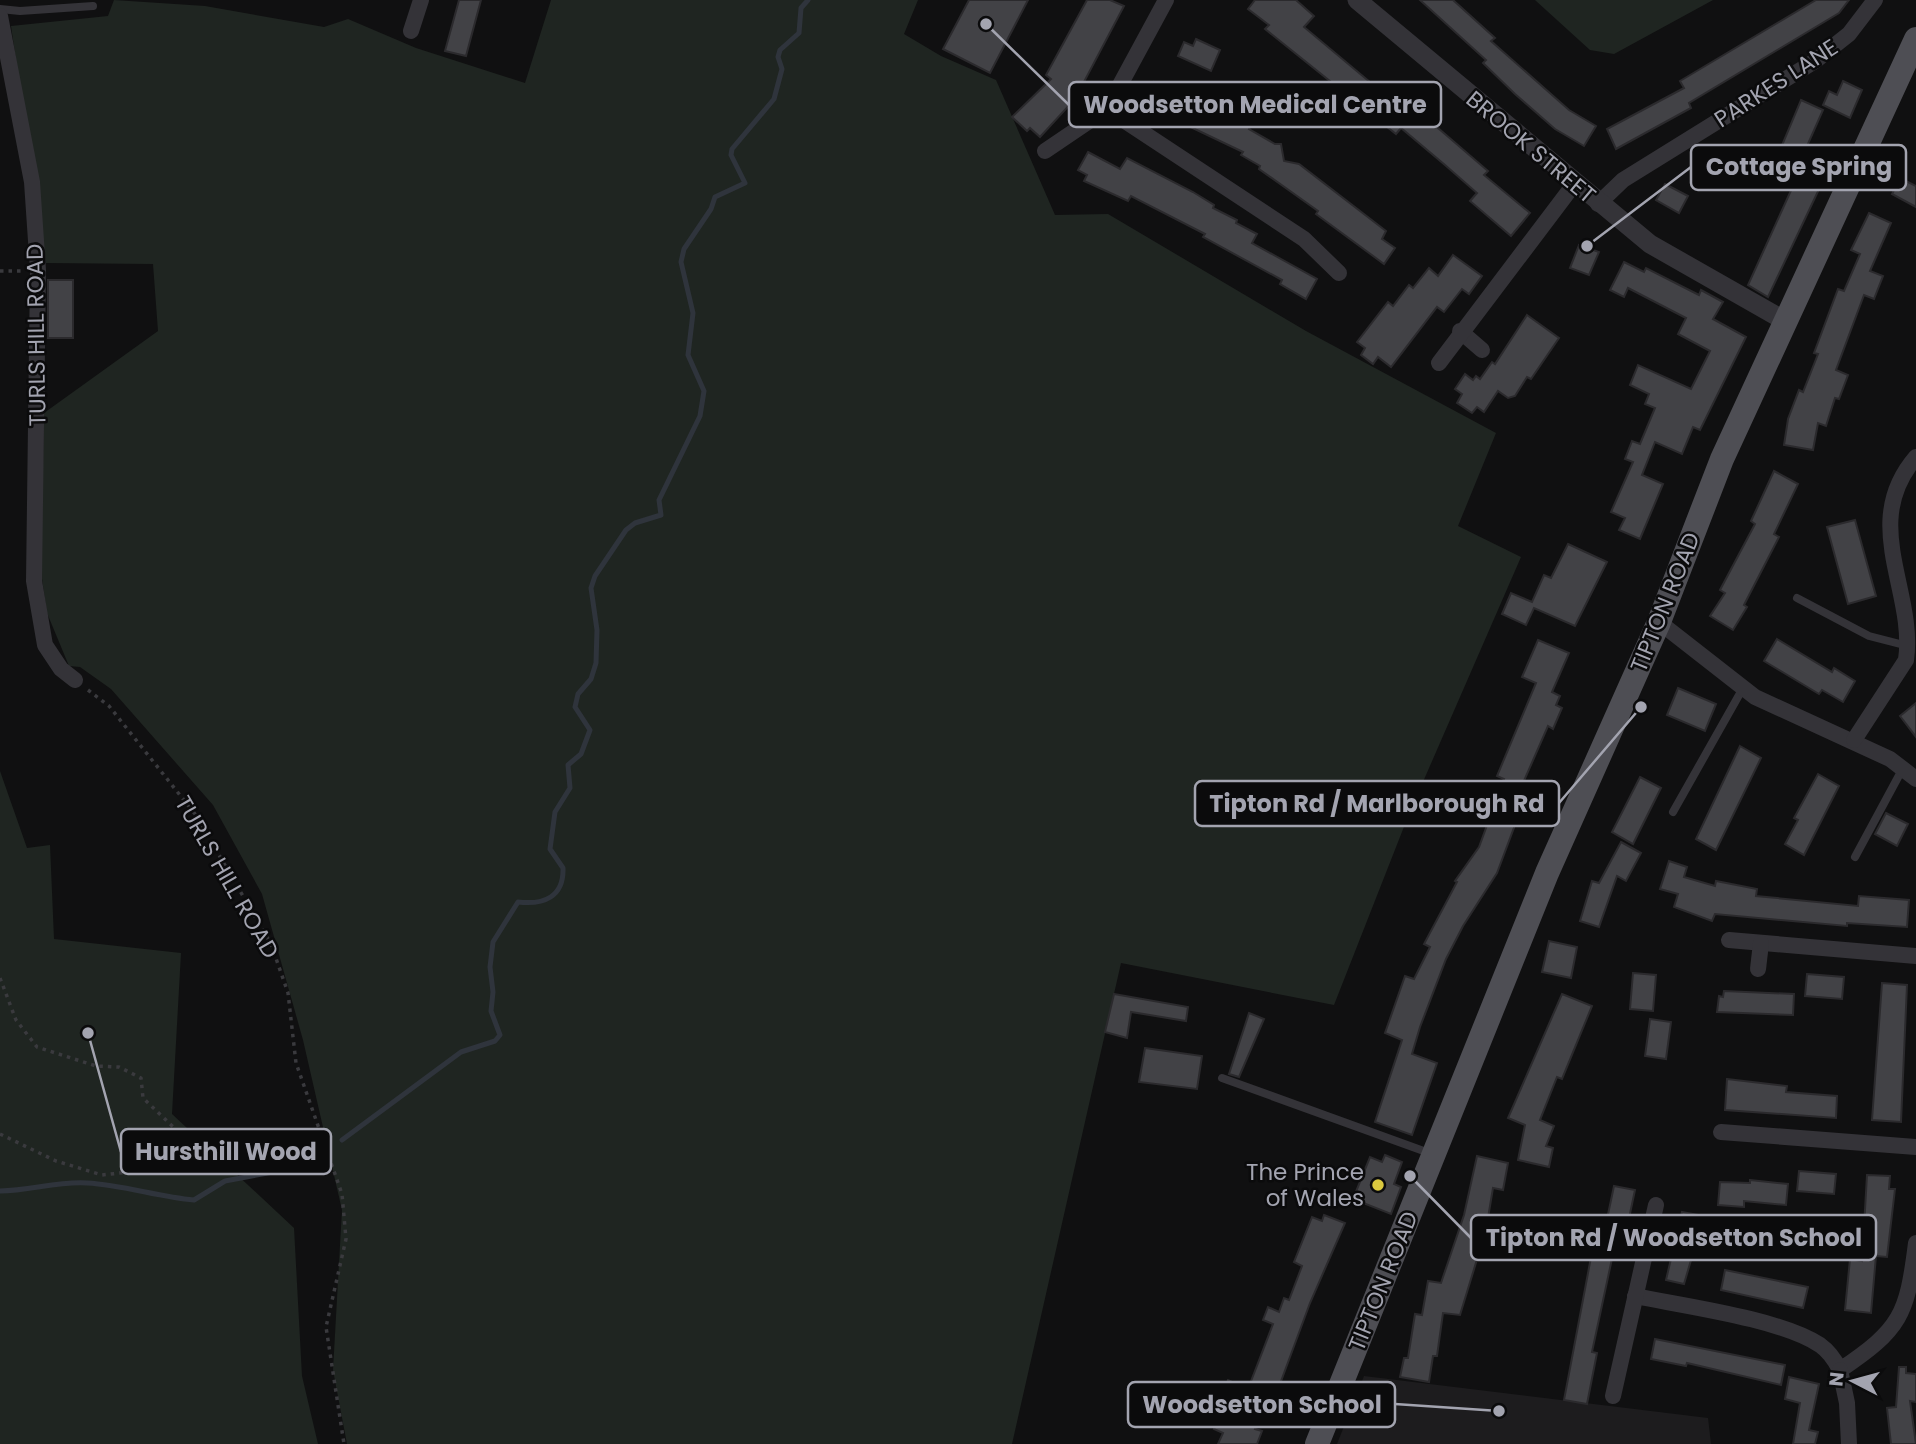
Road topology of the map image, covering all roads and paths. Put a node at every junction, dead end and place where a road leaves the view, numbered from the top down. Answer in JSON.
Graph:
{"nodes":[{"id":1,"x":421,"y":0,"type":"edge"},
{"id":2,"x":1166,"y":0,"type":"edge"},
{"id":3,"x":1357,"y":0,"type":"edge"},
{"id":4,"x":1875,"y":0,"type":"edge"},
{"id":5,"x":93,"y":6,"type":"dead end"},
{"id":6,"x":0,"y":9,"type":"edge"},
{"id":7,"x":0,"y":16,"type":"edge"},
{"id":8,"x":411,"y":31,"type":"dead end"},
{"id":9,"x":1916,"y":39,"type":"edge"},
{"id":10,"x":1107,"y":110,"type":"junction"},
{"id":11,"x":1045,"y":151,"type":"dead end"},
{"id":12,"x":1575,"y":183,"type":"junction"},
{"id":13,"x":1598,"y":204,"type":"junction"},
{"id":14,"x":38,"y":270,"type":"junction"},
{"id":15,"x":0,"y":271,"type":"edge"},
{"id":16,"x":1339,"y":273,"type":"dead end"},
{"id":17,"x":1787,"y":322,"type":"junction"},
{"id":18,"x":1460,"y":331,"type":"junction"},
{"id":19,"x":1482,"y":350,"type":"dead end"},
{"id":20,"x":1439,"y":363,"type":"dead end"},
{"id":21,"x":1916,"y":457,"type":"edge"},
{"id":22,"x":1797,"y":598,"type":"dead end"},
{"id":23,"x":1659,"y":622,"type":"junction"},
{"id":24,"x":1911,"y":646,"type":"junction"},
{"id":25,"x":75,"y":680,"type":"joint"},
{"id":26,"x":1743,"y":688,"type":"junction"},
{"id":27,"x":1854,"y":740,"type":"junction"},
{"id":28,"x":1903,"y":768,"type":"junction"},
{"id":29,"x":1916,"y":779,"type":"edge"},
{"id":30,"x":1673,"y":813,"type":"dead end"},
{"id":31,"x":1855,"y":857,"type":"dead end"},
{"id":32,"x":1729,"y":940,"type":"dead end"},
{"id":33,"x":1761,"y":943,"type":"junction"},
{"id":34,"x":1916,"y":956,"type":"edge"},
{"id":35,"x":1758,"y":969,"type":"dead end"},
{"id":36,"x":0,"y":978,"type":"edge"},
{"id":37,"x":1222,"y":1078,"type":"dead end"},
{"id":38,"x":1721,"y":1132,"type":"dead end"},
{"id":39,"x":0,"y":1134,"type":"edge"},
{"id":40,"x":323,"y":1140,"type":"junction"},
{"id":41,"x":193,"y":1146,"type":"junction"},
{"id":42,"x":1916,"y":1147,"type":"edge"},
{"id":43,"x":1434,"y":1155,"type":"junction"},
{"id":44,"x":1656,"y":1205,"type":"dead end"},
{"id":45,"x":1916,"y":1243,"type":"edge"},
{"id":46,"x":1635,"y":1296,"type":"junction"},
{"id":47,"x":1840,"y":1370,"type":"junction"},
{"id":48,"x":1613,"y":1396,"type":"dead end"},
{"id":49,"x":344,"y":1444,"type":"edge"},
{"id":50,"x":1317,"y":1444,"type":"edge"},
{"id":51,"x":1849,"y":1444,"type":"edge"}],
"edges":[{"from":1,"to":8,"type":"street"},
{"from":2,"to":10,"type":"street"},
{"from":3,"to":12,"type":"street","name":"BROOK STREET"},
{"from":4,"to":13,"type":"street","name":"PARKES LANE"},
{"from":5,"to":6,"type":"lane"},
{"from":7,"to":14,"type":"street","name":"TURLS HILL ROAD"},
{"from":9,"to":17,"type":"main road","name":"TIPTON ROAD"},
{"from":10,"to":11,"type":"street"},
{"from":10,"to":16,"type":"street"},
{"from":12,"to":13,"type":"street","name":"BROOK STREET"},
{"from":12,"to":18,"type":"street"},
{"from":13,"to":17,"type":"street","name":"BROOK STREET"},
{"from":14,"to":15,"type":"path"},
{"from":14,"to":25,"type":"street","name":"TURLS HILL ROAD"},
{"from":17,"to":23,"type":"main road","name":"TIPTON ROAD"},
{"from":18,"to":19,"type":"street"},
{"from":18,"to":20,"type":"street"},
{"from":21,"to":24,"type":"street"},
{"from":22,"to":24,"type":"lane"},
{"from":23,"to":26,"type":"street"},
{"from":23,"to":43,"type":"main road","name":"TIPTON ROAD"},
{"from":24,"to":27,"type":"street"},
{"from":25,"to":40,"type":"path","name":"TURLS HILL ROAD"},
{"from":26,"to":27,"type":"street"},
{"from":26,"to":30,"type":"lane"},
{"from":27,"to":28,"type":"street"},
{"from":28,"to":29,"type":"street"},
{"from":28,"to":31,"type":"lane"},
{"from":32,"to":33,"type":"street"},
{"from":33,"to":34,"type":"street"},
{"from":33,"to":35,"type":"street"},
{"from":36,"to":41,"type":"path"},
{"from":37,"to":43,"type":"lane"},
{"from":38,"to":42,"type":"street"},
{"from":39,"to":41,"type":"path"},
{"from":40,"to":41,"type":"path"},
{"from":40,"to":49,"type":"path","name":"TURLS HILL ROAD"},
{"from":43,"to":50,"type":"main road","name":"TIPTON ROAD"},
{"from":44,"to":46,"type":"street"},
{"from":45,"to":47,"type":"street"},
{"from":46,"to":47,"type":"street"},
{"from":46,"to":48,"type":"street"},
{"from":47,"to":51,"type":"street"}]}
